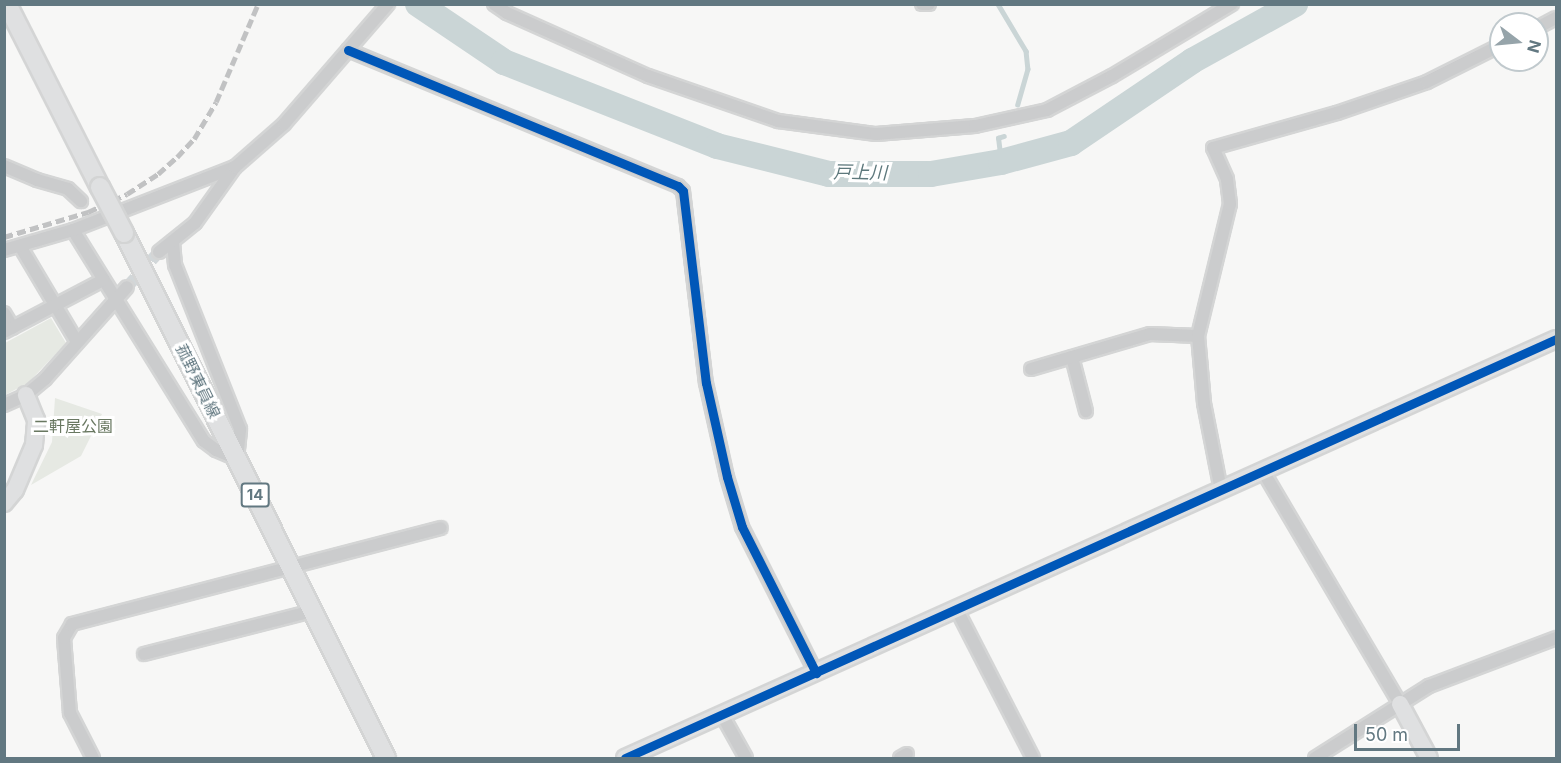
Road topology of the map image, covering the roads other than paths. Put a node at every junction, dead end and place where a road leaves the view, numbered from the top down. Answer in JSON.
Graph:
{"nodes":[{"id":1,"x":7,"y":4,"type":"edge"},
{"id":2,"x":388,"y":4,"type":"edge"},
{"id":3,"x":494,"y":4,"type":"edge"},
{"id":4,"x":922,"y":4,"type":"edge"},
{"id":5,"x":929,"y":4,"type":"edge"},
{"id":6,"x":1232,"y":4,"type":"edge"},
{"id":7,"x":350,"y":48,"type":"junction"},
{"id":8,"x":1489,"y":51,"type":"edge"},
{"id":9,"x":4,"y":166,"type":"edge"},
{"id":10,"x":235,"y":167,"type":"junction"},
{"id":11,"x":81,"y":201,"type":"dead end"},
{"id":12,"x":73,"y":230,"type":"junction"},
{"id":13,"x":173,"y":241,"type":"junction"},
{"id":14,"x":20,"y":246,"type":"junction"},
{"id":15,"x":4,"y":250,"type":"edge"},
{"id":16,"x":159,"y":252,"type":"tunnel mouth"},
{"id":17,"x":103,"y":280,"type":"junction"},
{"id":18,"x":127,"y":287,"type":"tunnel mouth"},
{"id":19,"x":115,"y":299,"type":"junction"},
{"id":20,"x":54,"y":306,"type":"junction"},
{"id":21,"x":4,"y":313,"type":"edge"},
{"id":22,"x":9,"y":330,"type":"edge"},
{"id":23,"x":1198,"y":336,"type":"junction"},
{"id":24,"x":1557,"y":339,"type":"edge"},
{"id":25,"x":77,"y":342,"type":"junction"},
{"id":26,"x":1072,"y":357,"type":"junction"},
{"id":27,"x":1031,"y":369,"type":"dead end"},
{"id":28,"x":26,"y":395,"type":"junction"},
{"id":29,"x":4,"y":405,"type":"edge"},
{"id":30,"x":1086,"y":411,"type":"dead end"},
{"id":31,"x":237,"y":459,"type":"junction"},
{"id":32,"x":1264,"y":473,"type":"junction"},
{"id":33,"x":1221,"y":490,"type":"junction"},
{"id":34,"x":4,"y":503,"type":"edge"},
{"id":35,"x":441,"y":528,"type":"dead end"},
{"id":36,"x":292,"y":566,"type":"junction"},
{"id":37,"x":957,"y":610,"type":"junction"},
{"id":38,"x":313,"y":611,"type":"junction"},
{"id":39,"x":1557,"y":638,"type":"edge"},
{"id":40,"x":144,"y":654,"type":"dead end"},
{"id":41,"x":816,"y":673,"type":"junction"},
{"id":42,"x":1400,"y":704,"type":"junction"},
{"id":43,"x":722,"y":715,"type":"junction"},
{"id":44,"x":89,"y":757,"type":"edge"},
{"id":45,"x":386,"y":759,"type":"edge"},
{"id":46,"x":625,"y":759,"type":"edge"},
{"id":47,"x":746,"y":759,"type":"edge"},
{"id":48,"x":1033,"y":759,"type":"edge"},
{"id":49,"x":1315,"y":759,"type":"edge"},
{"id":50,"x":1429,"y":759,"type":"edge"}],
"edges":[{"from":1,"to":31,"type":"main road","name":"菰野東員線","number":"14","bridge":true},
{"from":2,"to":7,"type":"street"},
{"from":3,"to":6,"type":"street"},
{"from":4,"to":5,"type":"street"},
{"from":7,"to":10,"type":"street"},
{"from":7,"to":41,"type":"street"},
{"from":8,"to":23,"type":"street"},
{"from":9,"to":11,"type":"street"},
{"from":10,"to":12,"type":"street"},
{"from":10,"to":13,"type":"street"},
{"from":12,"to":14,"type":"street"},
{"from":12,"to":17,"type":"street"},
{"from":13,"to":16,"type":"street"},
{"from":13,"to":31,"type":"street"},
{"from":14,"to":15,"type":"street"},
{"from":14,"to":20,"type":"street"},
{"from":17,"to":19,"type":"street"},
{"from":17,"to":20,"type":"street"},
{"from":18,"to":19,"type":"street"},
{"from":19,"to":25,"type":"street"},
{"from":19,"to":31,"type":"street"},
{"from":20,"to":22,"type":"street"},
{"from":20,"to":25,"type":"street"},
{"from":21,"to":22,"type":"street"},
{"from":23,"to":26,"type":"street"},
{"from":23,"to":33,"type":"street"},
{"from":24,"to":32,"type":"street"},
{"from":25,"to":28,"type":"street"},
{"from":26,"to":27,"type":"street"},
{"from":26,"to":30,"type":"street"},
{"from":28,"to":29,"type":"street"},
{"from":28,"to":34,"type":"street"},
{"from":31,"to":36,"type":"main road","name":"菰野東員線","number":"14"},
{"from":32,"to":33,"type":"street"},
{"from":32,"to":42,"type":"street"},
{"from":33,"to":37,"type":"street"},
{"from":35,"to":36,"type":"street"},
{"from":36,"to":38,"type":"main road","name":"菰野東員線","number":"14"},
{"from":36,"to":44,"type":"street"},
{"from":37,"to":41,"type":"street"},
{"from":37,"to":48,"type":"street"},
{"from":38,"to":40,"type":"street"},
{"from":38,"to":45,"type":"main road","name":"菰野東員線","number":"14"},
{"from":39,"to":42,"type":"street"},
{"from":41,"to":43,"type":"street"},
{"from":42,"to":49,"type":"street"},
{"from":42,"to":50,"type":"street"},
{"from":43,"to":46,"type":"street"},
{"from":43,"to":47,"type":"street"}]}
